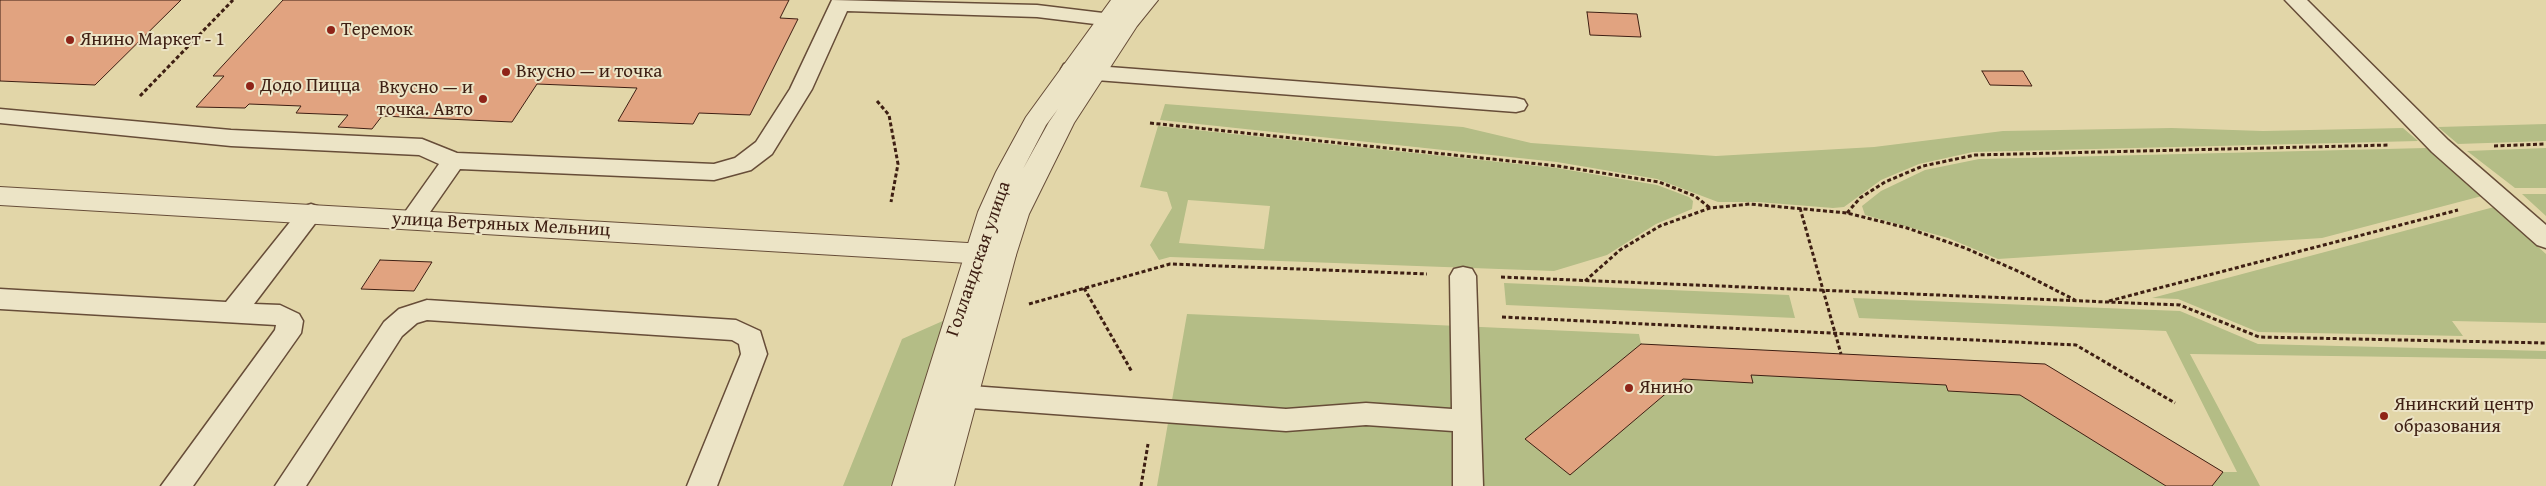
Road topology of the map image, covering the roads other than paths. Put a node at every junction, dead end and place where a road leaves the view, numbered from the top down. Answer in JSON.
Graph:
{"nodes":[{"id":1,"x":1147,"y":0,"type":"edge"},
{"id":2,"x":2295,"y":0,"type":"edge"},
{"id":3,"x":841,"y":2,"type":"edge"},
{"id":4,"x":1120,"y":14,"type":"edge"},
{"id":5,"x":1084,"y":71,"type":"junction"},
{"id":6,"x":1516,"y":105,"type":"dead end"},
{"id":7,"x":0,"y":116,"type":"edge"},
{"id":8,"x":454,"y":161,"type":"junction"},
{"id":9,"x":0,"y":196,"type":"edge"},
{"id":10,"x":311,"y":213,"type":"junction"},
{"id":11,"x":412,"y":219,"type":"junction"},
{"id":12,"x":2546,"y":239,"type":"edge"},
{"id":13,"x":990,"y":254,"type":"junction"},
{"id":14,"x":1463,"y":276,"type":"road end"},
{"id":15,"x":0,"y":299,"type":"edge"},
{"id":16,"x":233,"y":312,"type":"junction"},
{"id":17,"x":935,"y":394,"type":"junction"},
{"id":18,"x":963,"y":397,"type":"junction"},
{"id":19,"x":1467,"y":421,"type":"junction"},
{"id":20,"x":176,"y":486,"type":"edge"},
{"id":21,"x":290,"y":486,"type":"edge"},
{"id":22,"x":702,"y":486,"type":"edge"},
{"id":23,"x":908,"y":486,"type":"edge"},
{"id":24,"x":938,"y":486,"type":"edge"},
{"id":25,"x":1468,"y":486,"type":"edge"}],
"edges":[{"from":1,"to":4,"type":"street","name":"Голландская улица"},
{"from":2,"to":12,"type":"lane"},
{"from":3,"to":4,"type":"lane"},
{"from":3,"to":8,"type":"lane"},
{"from":4,"to":5,"type":"street","name":"Голландская улица"},
{"from":5,"to":6,"type":"lane"},
{"from":5,"to":13,"type":"street","name":"Голландская улица"},
{"from":7,"to":8,"type":"lane"},
{"from":8,"to":11,"type":"lane"},
{"from":9,"to":10,"type":"street","name":"улица Ветряных Мельниц"},
{"from":10,"to":11,"type":"street","name":"улица Ветряных Мельниц"},
{"from":10,"to":16,"type":"lane"},
{"from":11,"to":13,"type":"street","name":"улица Ветряных Мельниц"},
{"from":13,"to":17,"type":"street","name":"Голландская улица"},
{"from":13,"to":18,"type":"street","name":"Голландская улица"},
{"from":14,"to":19,"type":"lane"},
{"from":15,"to":16,"type":"lane"},
{"from":16,"to":20,"type":"lane"},
{"from":17,"to":18,"type":"lane"},
{"from":17,"to":23,"type":"street","name":"Голландская улица"},
{"from":18,"to":19,"type":"lane"},
{"from":18,"to":24,"type":"street","name":"Голландская улица"},
{"from":19,"to":25,"type":"lane"},
{"from":21,"to":22,"type":"lane"}]}
